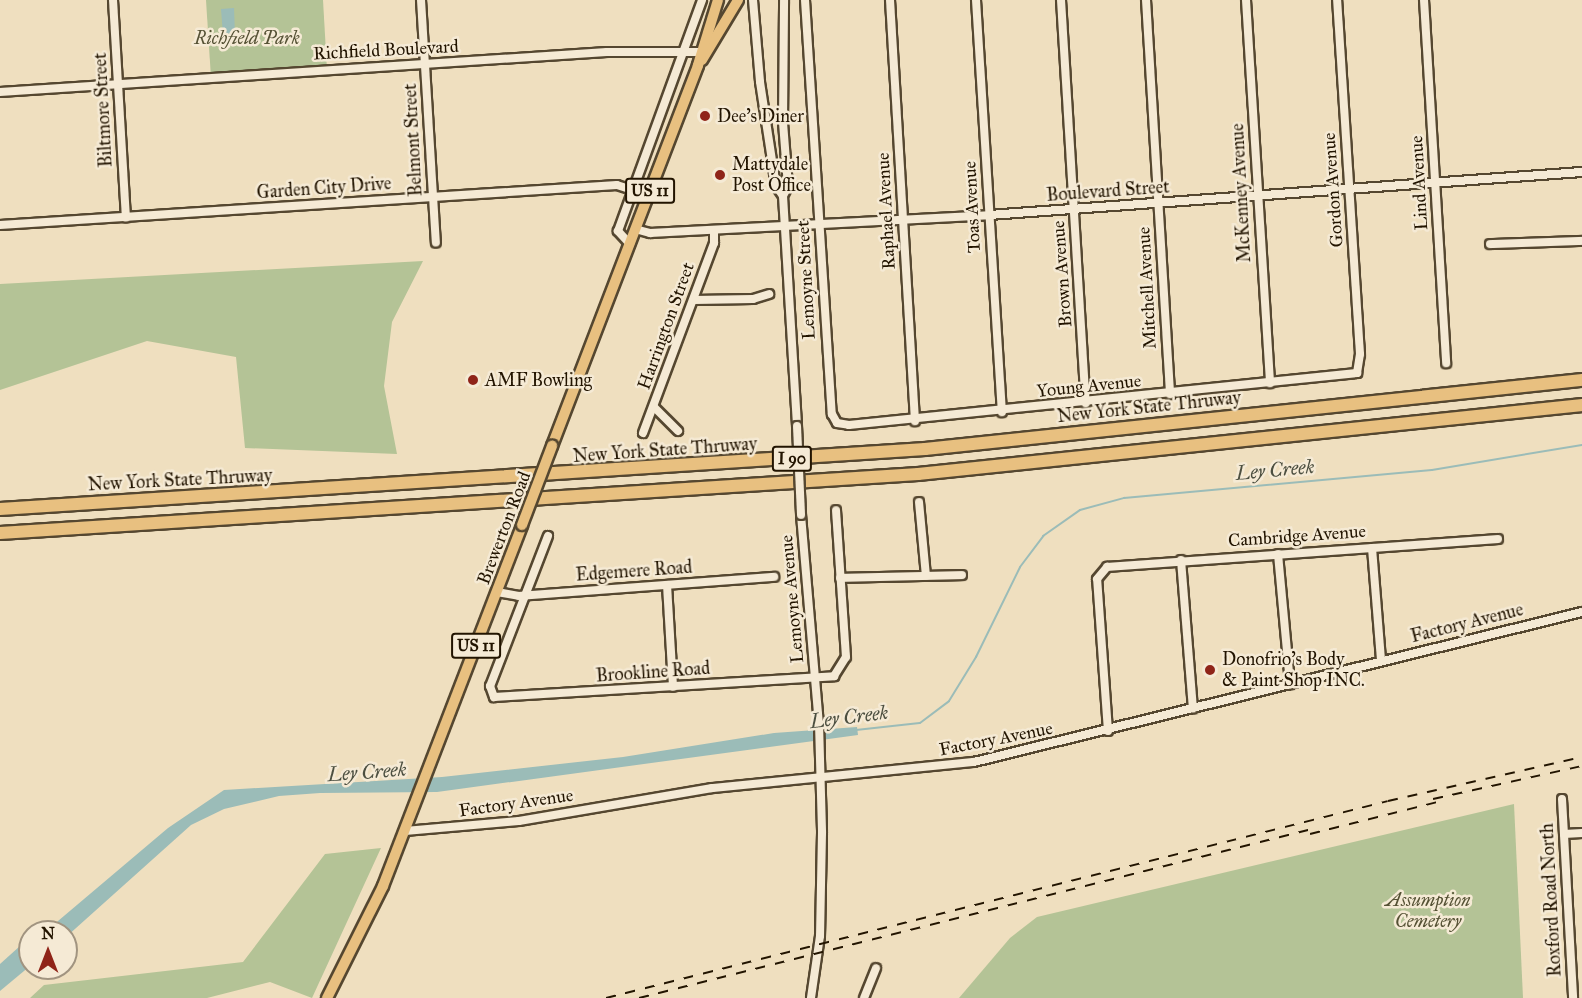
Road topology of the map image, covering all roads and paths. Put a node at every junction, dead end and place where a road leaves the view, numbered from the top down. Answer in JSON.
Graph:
{"nodes":[{"id":1,"x":113,"y":0,"type":"edge"},
{"id":2,"x":421,"y":0,"type":"edge"},
{"id":3,"x":702,"y":0,"type":"edge"},
{"id":4,"x":718,"y":0,"type":"edge"},
{"id":5,"x":738,"y":0,"type":"edge"},
{"id":6,"x":753,"y":0,"type":"edge"},
{"id":7,"x":784,"y":0,"type":"edge"},
{"id":8,"x":805,"y":0,"type":"edge"},
{"id":9,"x":890,"y":0,"type":"edge"},
{"id":10,"x":976,"y":0,"type":"edge"},
{"id":11,"x":1061,"y":0,"type":"edge"},
{"id":12,"x":1146,"y":0,"type":"edge"},
{"id":13,"x":1246,"y":0,"type":"edge"},
{"id":14,"x":1337,"y":0,"type":"edge"},
{"id":15,"x":1424,"y":0,"type":"edge"},
{"id":16,"x":685,"y":49,"type":"junction"},
{"id":17,"x":701,"y":52,"type":"junction"},
{"id":18,"x":425,"y":64,"type":"junction"},
{"id":19,"x":698,"y":65,"type":"junction"},
{"id":20,"x":119,"y":84,"type":"junction"},
{"id":21,"x":0,"y":92,"type":"edge"},
{"id":22,"x":1582,"y":172,"type":"edge"},
{"id":23,"x":1436,"y":186,"type":"junction"},
{"id":24,"x":633,"y":187,"type":"junction"},
{"id":25,"x":1350,"y":191,"type":"junction"},
{"id":26,"x":648,"y":195,"type":"junction"},
{"id":27,"x":783,"y":196,"type":"junction"},
{"id":28,"x":432,"y":198,"type":"junction"},
{"id":29,"x":1258,"y":198,"type":"junction"},
{"id":30,"x":1158,"y":204,"type":"junction"},
{"id":31,"x":1074,"y":210,"type":"junction"},
{"id":32,"x":989,"y":215,"type":"junction"},
{"id":33,"x":126,"y":218,"type":"junction"},
{"id":34,"x":903,"y":220,"type":"junction"},
{"id":35,"x":0,"y":225,"type":"edge"},
{"id":36,"x":820,"y":225,"type":"junction"},
{"id":37,"x":786,"y":226,"type":"junction"},
{"id":38,"x":635,"y":230,"type":"junction"},
{"id":39,"x":714,"y":230,"type":"junction"},
{"id":40,"x":1582,"y":241,"type":"edge"},
{"id":41,"x":436,"y":243,"type":"dead end"},
{"id":42,"x":630,"y":244,"type":"junction"},
{"id":43,"x":1490,"y":244,"type":"dead end"},
{"id":44,"x":769,"y":294,"type":"dead end"},
{"id":45,"x":694,"y":300,"type":"junction"},
{"id":46,"x":1446,"y":363,"type":"dead end"},
{"id":47,"x":1354,"y":374,"type":"joint"},
{"id":48,"x":1582,"y":380,"type":"edge"},
{"id":49,"x":1270,"y":383,"type":"junction"},
{"id":50,"x":1170,"y":394,"type":"junction"},
{"id":51,"x":1086,"y":403,"type":"junction"},
{"id":52,"x":1582,"y":405,"type":"edge"},
{"id":53,"x":654,"y":406,"type":"junction"},
{"id":54,"x":1002,"y":412,"type":"junction"},
{"id":55,"x":832,"y":414,"type":"joint"},
{"id":56,"x":915,"y":421,"type":"junction"},
{"id":57,"x":678,"y":431,"type":"dead end"},
{"id":58,"x":643,"y":433,"type":"dead end"},
{"id":59,"x":920,"y":502,"type":"dead end"},
{"id":60,"x":0,"y":509,"type":"edge"},
{"id":61,"x":836,"y":510,"type":"dead end"},
{"id":62,"x":0,"y":532,"type":"edge"},
{"id":63,"x":548,"y":536,"type":"dead end"},
{"id":64,"x":1498,"y":539,"type":"dead end"},
{"id":65,"x":1372,"y":548,"type":"junction"},
{"id":66,"x":1278,"y":554,"type":"junction"},
{"id":67,"x":1181,"y":561,"type":"junction"},
{"id":68,"x":962,"y":575,"type":"dead end"},
{"id":69,"x":926,"y":576,"type":"junction"},
{"id":70,"x":774,"y":577,"type":"dead end"},
{"id":71,"x":840,"y":578,"type":"junction"},
{"id":72,"x":667,"y":585,"type":"junction"},
{"id":73,"x":497,"y":592,"type":"junction"},
{"id":74,"x":525,"y":596,"type":"junction"},
{"id":75,"x":1582,"y":612,"type":"edge"},
{"id":76,"x":1380,"y":661,"type":"junction"},
{"id":77,"x":815,"y":678,"type":"junction"},
{"id":78,"x":1290,"y":684,"type":"junction"},
{"id":79,"x":673,"y":687,"type":"junction"},
{"id":80,"x":1193,"y":709,"type":"junction"},
{"id":81,"x":1108,"y":731,"type":"junction"},
{"id":82,"x":819,"y":781,"type":"junction"},
{"id":83,"x":1562,"y":799,"type":"dead end"},
{"id":84,"x":405,"y":831,"type":"junction"},
{"id":85,"x":1582,"y":833,"type":"edge"},
{"id":86,"x":1564,"y":834,"type":"junction"},
{"id":87,"x":876,"y":968,"type":"dead end"},
{"id":88,"x":327,"y":998,"type":"edge"},
{"id":89,"x":811,"y":998,"type":"edge"},
{"id":90,"x":864,"y":998,"type":"edge"},
{"id":91,"x":1573,"y":998,"type":"edge"}],
"edges":[{"from":1,"to":20,"type":"street","name":"Biltmore Street"},
{"from":2,"to":18,"type":"street","name":"Belmont Street"},
{"from":3,"to":16,"type":"street"},
{"from":4,"to":17,"type":"main road","name":"Brewerton Road","number":"US 11"},
{"from":5,"to":19,"type":"main road","name":"Brewerton Road","number":"US 11"},
{"from":6,"to":27,"type":"street","name":"Lemoyne Avenue"},
{"from":7,"to":27,"type":"street","name":"Lemoyne Avenue"},
{"from":8,"to":36,"type":"street","name":"Lemoyne Street"},
{"from":9,"to":34,"type":"street","name":"Raphael Avenue"},
{"from":10,"to":32,"type":"street","name":"Toas Avenue"},
{"from":11,"to":31,"type":"street","name":"Brown Avenue"},
{"from":12,"to":30,"type":"street","name":"Mitchell Avenue"},
{"from":13,"to":29,"type":"street","name":"McKenney Avenue"},
{"from":14,"to":25,"type":"street","name":"Gordon Avenue"},
{"from":15,"to":23,"type":"street","name":"Lind Avenue"},
{"from":16,"to":17,"type":"street","name":"Richfield Boulevard"},
{"from":16,"to":18,"type":"street","name":"Richfield Boulevard"},
{"from":16,"to":24,"type":"street"},
{"from":17,"to":19,"type":"main road","name":"Brewerton Road","number":"US 11"},
{"from":18,"to":20,"type":"street","name":"Richfield Boulevard"},
{"from":18,"to":28,"type":"street","name":"Belmont Street"},
{"from":19,"to":26,"type":"main road","name":"Brewerton Road","number":"US 11"},
{"from":20,"to":21,"type":"street","name":"Richfield Boulevard"},
{"from":20,"to":33,"type":"street","name":"Biltmore Street"},
{"from":22,"to":23,"type":"street","name":"Boulevard Street"},
{"from":23,"to":25,"type":"street","name":"Boulevard Street"},
{"from":23,"to":46,"type":"street","name":"Lind Avenue"},
{"from":24,"to":26,"type":"street","name":"Garden City Drive"},
{"from":24,"to":28,"type":"street","name":"Garden City Drive"},
{"from":24,"to":42,"type":"street"},
{"from":25,"to":29,"type":"street","name":"Boulevard Street"},
{"from":25,"to":47,"type":"street","name":"Gordon Avenue"},
{"from":26,"to":38,"type":"main road","name":"Brewerton Road","number":"US 11"},
{"from":27,"to":37,"type":"street","name":"Lemoyne Avenue"},
{"from":28,"to":33,"type":"street","name":"Garden City Drive"},
{"from":28,"to":41,"type":"street","name":"Belmont Street"},
{"from":29,"to":30,"type":"street","name":"Boulevard Street"},
{"from":29,"to":49,"type":"street","name":"McKenney Avenue"},
{"from":30,"to":31,"type":"street","name":"Boulevard Street"},
{"from":30,"to":50,"type":"street","name":"Mitchell Avenue"},
{"from":31,"to":32,"type":"street","name":"Boulevard Street"},
{"from":31,"to":51,"type":"street","name":"Brown Avenue"},
{"from":32,"to":34,"type":"street","name":"Boulevard Street"},
{"from":32,"to":54,"type":"street","name":"Toas Avenue"},
{"from":33,"to":35,"type":"street","name":"Garden City Drive"},
{"from":34,"to":36,"type":"street","name":"Boulevard Street"},
{"from":34,"to":56,"type":"street","name":"Raphael Avenue"},
{"from":36,"to":37,"type":"street","name":"Boulevard Street"},
{"from":36,"to":55,"type":"street","name":"Lemoyne Street"},
{"from":37,"to":39,"type":"street","name":"Boulevard Street"},
{"from":37,"to":77,"type":"street","name":"Lemoyne Avenue","bridge":true},
{"from":38,"to":39,"type":"street","name":"Boulevard Street"},
{"from":38,"to":42,"type":"main road","name":"Brewerton Road","number":"US 11"},
{"from":39,"to":45,"type":"street","name":"Harrington Street"},
{"from":40,"to":43,"type":"street"},
{"from":42,"to":73,"type":"main road","name":"Brewerton Road","number":"US 11","bridge":true},
{"from":44,"to":45,"type":"street"},
{"from":45,"to":53,"type":"street","name":"Harrington Street"},
{"from":47,"to":49,"type":"street","name":"Young Avenue"},
{"from":48,"to":60,"type":"highway","name":"New York State Thruway","number":"I 90"},
{"from":49,"to":50,"type":"street","name":"Young Avenue"},
{"from":50,"to":51,"type":"street","name":"Young Avenue"},
{"from":51,"to":54,"type":"street","name":"Young Avenue"},
{"from":52,"to":62,"type":"highway","number":"I 90"},
{"from":53,"to":57,"type":"street"},
{"from":53,"to":58,"type":"street","name":"Harrington Street"},
{"from":54,"to":56,"type":"street","name":"Young Avenue"},
{"from":55,"to":56,"type":"street","name":"Young Avenue"},
{"from":59,"to":69,"type":"street"},
{"from":61,"to":71,"type":"street"},
{"from":63,"to":74,"type":"street"},
{"from":64,"to":65,"type":"street","name":"Cambridge Avenue"},
{"from":65,"to":66,"type":"street","name":"Cambridge Avenue"},
{"from":65,"to":76,"type":"street"},
{"from":66,"to":67,"type":"street","name":"Cambridge Avenue"},
{"from":66,"to":78,"type":"street"},
{"from":67,"to":80,"type":"street"},
{"from":67,"to":81,"type":"street","name":"Cambridge Avenue"},
{"from":68,"to":69,"type":"street"},
{"from":69,"to":71,"type":"street"},
{"from":70,"to":72,"type":"street","name":"Edgemere Road"},
{"from":71,"to":77,"type":"street"},
{"from":72,"to":74,"type":"street","name":"Edgemere Road"},
{"from":72,"to":79,"type":"street"},
{"from":73,"to":74,"type":"street","name":"Edgemere Road"},
{"from":73,"to":84,"type":"main road","name":"Brewerton Road","number":"US 11"},
{"from":74,"to":79,"type":"street","name":"Brookline Road"},
{"from":75,"to":76,"type":"street","name":"Factory Avenue"},
{"from":76,"to":78,"type":"street","name":"Factory Avenue"},
{"from":77,"to":79,"type":"street","name":"Brookline Road"},
{"from":77,"to":82,"type":"street","name":"Lemoyne Avenue"},
{"from":78,"to":80,"type":"street","name":"Factory Avenue"},
{"from":80,"to":81,"type":"street","name":"Factory Avenue"},
{"from":81,"to":82,"type":"street","name":"Factory Avenue"},
{"from":82,"to":84,"type":"street","name":"Factory Avenue"},
{"from":82,"to":89,"type":"street","name":"Lemoyne Avenue"},
{"from":83,"to":86,"type":"street","name":"Roxford Road North"},
{"from":84,"to":88,"type":"main road","name":"Brewerton Road","number":"US 11"},
{"from":85,"to":86,"type":"street"},
{"from":86,"to":91,"type":"street","name":"Roxford Road North"},
{"from":87,"to":90,"type":"street"}]}
